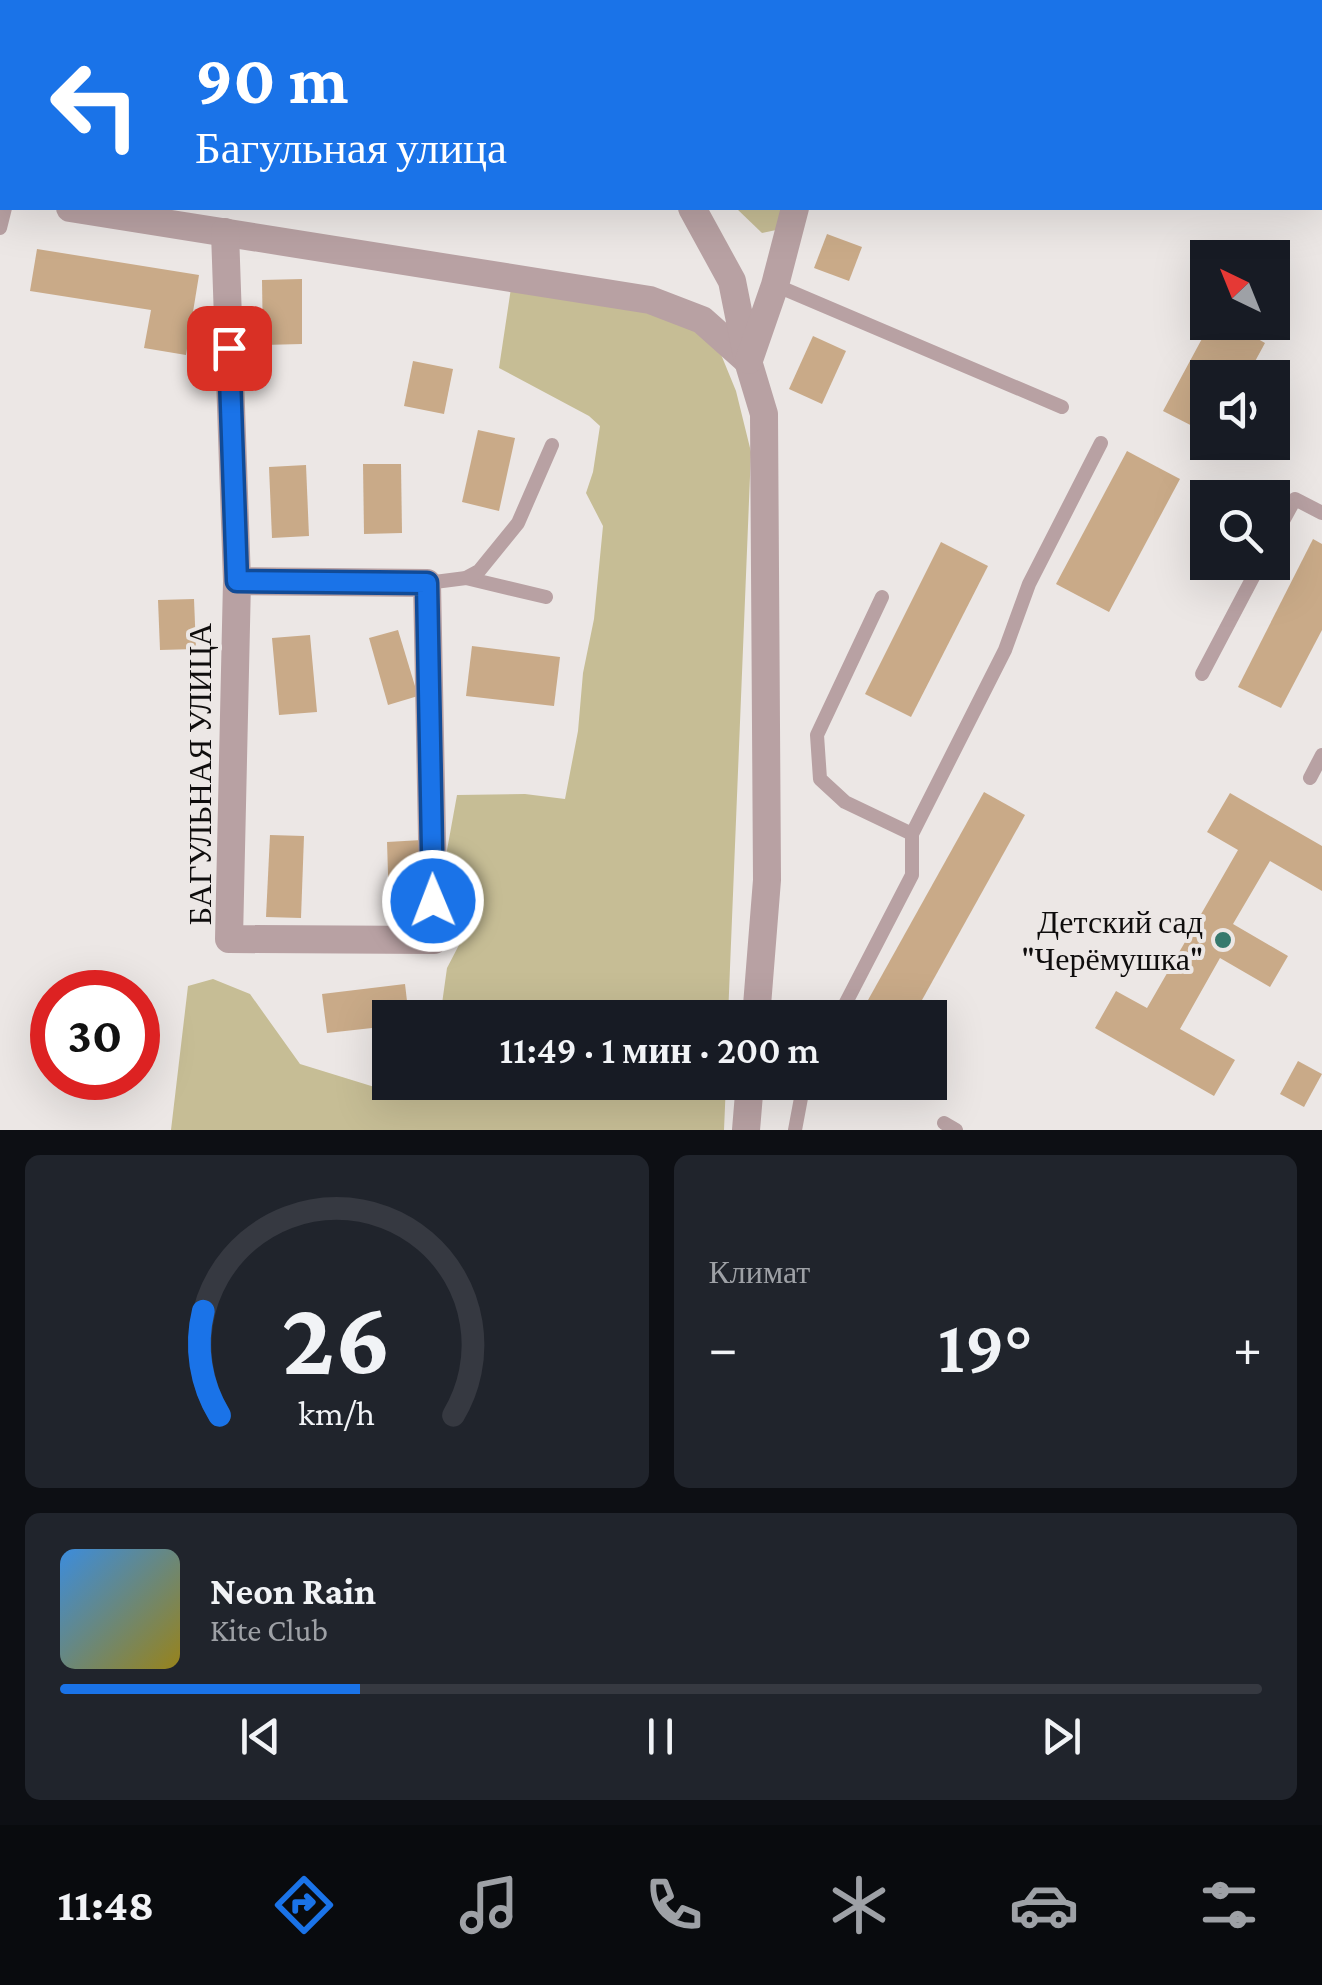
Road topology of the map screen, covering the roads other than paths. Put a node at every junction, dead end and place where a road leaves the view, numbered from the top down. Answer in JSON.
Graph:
{"nodes":[{"id":1,"x":83,"y":210,"type":"edge"},
{"id":2,"x":693,"y":210,"type":"edge"},
{"id":3,"x":794,"y":210,"type":"edge"},
{"id":4,"x":225,"y":232,"type":"junction"},
{"id":5,"x":775,"y":285,"type":"junction"},
{"id":6,"x":748,"y":361,"type":"junction"},
{"id":7,"x":1062,"y":407,"type":"dead end"},
{"id":8,"x":1102,"y":444,"type":"dead end"},
{"id":9,"x":552,"y":445,"type":"dead end"},
{"id":10,"x":1290,"y":508,"type":"edge"},
{"id":11,"x":1322,"y":513,"type":"edge"},
{"id":12,"x":466,"y":578,"type":"junction"},
{"id":13,"x":1252,"y":580,"type":"edge"},
{"id":14,"x":237,"y":581,"type":"junction"},
{"id":15,"x":427,"y":583,"type":"junction"},
{"id":16,"x":546,"y":597,"type":"dead end"},
{"id":17,"x":882,"y":597,"type":"dead end"},
{"id":18,"x":1202,"y":674,"type":"dead end"},
{"id":19,"x":1322,"y":755,"type":"edge"},
{"id":20,"x":1310,"y":778,"type":"dead end"},
{"id":21,"x":912,"y":834,"type":"junction"},
{"id":22,"x":757,"y":1000,"type":"edge"},
{"id":23,"x":847,"y":1000,"type":"edge"},
{"id":24,"x":748,"y":1100,"type":"edge"},
{"id":25,"x":800,"y":1100,"type":"edge"},
{"id":26,"x":746,"y":1130,"type":"edge"},
{"id":27,"x":794,"y":1130,"type":"edge"}],
"edges":[{"from":1,"to":4,"type":"street"},
{"from":2,"to":6,"type":"street"},
{"from":3,"to":5,"type":"street"},
{"from":4,"to":6,"type":"street"},
{"from":4,"to":14,"type":"street","name":"БАГУЛЬНАЯ УЛИЦА"},
{"from":5,"to":6,"type":"street"},
{"from":5,"to":7,"type":"lane"},
{"from":6,"to":22,"type":"street"},
{"from":8,"to":21,"type":"lane"},
{"from":9,"to":12,"type":"lane"},
{"from":10,"to":11,"type":"lane"},
{"from":12,"to":15,"type":"lane"},
{"from":12,"to":16,"type":"lane"},
{"from":13,"to":18,"type":"lane"},
{"from":14,"to":15,"type":"street","name":"БАГУЛЬНАЯ УЛИЦА"},
{"from":14,"to":15,"type":"street","name":"БАГУЛЬНАЯ УЛИЦА"},
{"from":17,"to":21,"type":"lane"},
{"from":19,"to":20,"type":"lane"},
{"from":21,"to":23,"type":"lane"},
{"from":24,"to":26,"type":"street"},
{"from":25,"to":27,"type":"lane"}]}
